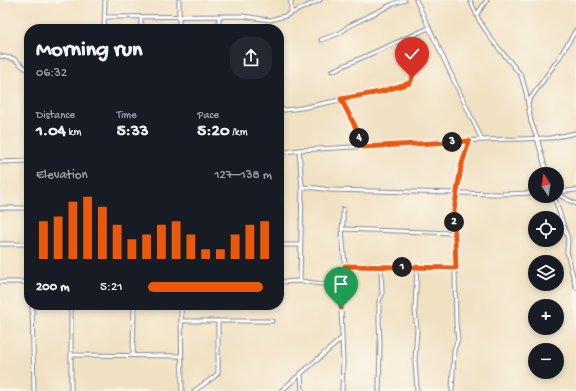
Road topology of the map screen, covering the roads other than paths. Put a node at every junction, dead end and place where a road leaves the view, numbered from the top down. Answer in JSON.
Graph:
{"nodes":[{"id":1,"x":105,"y":0,"type":"edge"},
{"id":2,"x":179,"y":0,"type":"edge"},
{"id":3,"x":291,"y":0,"type":"edge"},
{"id":4,"x":320,"y":0,"type":"edge"},
{"id":5,"x":405,"y":0,"type":"edge"},
{"id":6,"x":416,"y":0,"type":"edge"},
{"id":7,"x":470,"y":0,"type":"edge"},
{"id":8,"x":487,"y":0,"type":"edge"},
{"id":9,"x":291,"y":13,"type":"junction"},
{"id":10,"x":477,"y":14,"type":"junction"},
{"id":11,"x":141,"y":16,"type":"junction"},
{"id":12,"x":180,"y":16,"type":"junction"},
{"id":13,"x":219,"y":16,"type":"junction"},
{"id":14,"x":105,"y":17,"type":"junction"},
{"id":15,"x":104,"y":24,"type":"edge"},
{"id":16,"x":141,"y":24,"type":"edge"},
{"id":17,"x":179,"y":24,"type":"edge"},
{"id":18,"x":219,"y":24,"type":"edge"},
{"id":19,"x":429,"y":28,"type":"junction"},
{"id":20,"x":576,"y":30,"type":"edge"},
{"id":21,"x":321,"y":40,"type":"dead end"},
{"id":22,"x":0,"y":56,"type":"edge"},
{"id":23,"x":24,"y":67,"type":"edge"},
{"id":24,"x":414,"y":69,"type":"dead end"},
{"id":25,"x":332,"y":71,"type":"dead end"},
{"id":26,"x":341,"y":99,"type":"junction"},
{"id":27,"x":528,"y":102,"type":"junction"},
{"id":28,"x":284,"y":110,"type":"edge"},
{"id":29,"x":576,"y":134,"type":"edge"},
{"id":30,"x":537,"y":138,"type":"junction"},
{"id":31,"x":482,"y":140,"type":"junction"},
{"id":32,"x":469,"y":141,"type":"junction"},
{"id":33,"x":363,"y":147,"type":"junction"},
{"id":34,"x":299,"y":150,"type":"junction"},
{"id":35,"x":284,"y":152,"type":"edge"},
{"id":36,"x":24,"y":161,"type":"edge"},
{"id":37,"x":0,"y":162,"type":"edge"},
{"id":38,"x":545,"y":167,"type":"edge"},
{"id":39,"x":302,"y":187,"type":"junction"},
{"id":40,"x":576,"y":190,"type":"edge"},
{"id":41,"x":564,"y":192,"type":"edge"},
{"id":42,"x":456,"y":193,"type":"junction"},
{"id":43,"x":528,"y":193,"type":"edge"},
{"id":44,"x":564,"y":197,"type":"edge"},
{"id":45,"x":556,"y":203,"type":"edge"},
{"id":46,"x":576,"y":204,"type":"edge"},
{"id":47,"x":0,"y":208,"type":"edge"},
{"id":48,"x":24,"y":208,"type":"edge"},
{"id":49,"x":343,"y":209,"type":"dead end"},
{"id":50,"x":342,"y":229,"type":"junction"},
{"id":51,"x":453,"y":232,"type":"junction"},
{"id":52,"x":0,"y":244,"type":"edge"},
{"id":53,"x":24,"y":244,"type":"edge"},
{"id":54,"x":284,"y":245,"type":"edge"},
{"id":55,"x":300,"y":245,"type":"junction"},
{"id":56,"x":345,"y":266,"type":"junction"},
{"id":57,"x":381,"y":267,"type":"junction"},
{"id":58,"x":417,"y":267,"type":"junction"},
{"id":59,"x":456,"y":268,"type":"junction"},
{"id":60,"x":343,"y":280,"type":"junction"},
{"id":61,"x":300,"y":281,"type":"junction"},
{"id":62,"x":0,"y":282,"type":"edge"},
{"id":63,"x":24,"y":282,"type":"edge"},
{"id":64,"x":284,"y":282,"type":"edge"},
{"id":65,"x":576,"y":288,"type":"edge"},
{"id":66,"x":32,"y":310,"type":"edge"},
{"id":67,"x":71,"y":310,"type":"edge"},
{"id":68,"x":134,"y":310,"type":"edge"},
{"id":69,"x":181,"y":310,"type":"edge"},
{"id":70,"x":181,"y":321,"type":"junction"},
{"id":71,"x":218,"y":321,"type":"junction"},
{"id":72,"x":272,"y":321,"type":"dead end"},
{"id":73,"x":341,"y":339,"type":"junction"},
{"id":74,"x":71,"y":355,"type":"junction"},
{"id":75,"x":133,"y":355,"type":"junction"},
{"id":76,"x":181,"y":356,"type":"junction"},
{"id":77,"x":301,"y":373,"type":"junction"},
{"id":78,"x":34,"y":391,"type":"edge"},
{"id":79,"x":71,"y":391,"type":"edge"},
{"id":80,"x":182,"y":391,"type":"edge"},
{"id":81,"x":194,"y":391,"type":"edge"},
{"id":82,"x":280,"y":391,"type":"edge"},
{"id":83,"x":302,"y":391,"type":"edge"},
{"id":84,"x":342,"y":391,"type":"edge"},
{"id":85,"x":379,"y":391,"type":"edge"},
{"id":86,"x":418,"y":391,"type":"edge"},
{"id":87,"x":452,"y":391,"type":"edge"}],
"edges":[{"from":1,"to":14,"type":"street"},
{"from":2,"to":12,"type":"street"},
{"from":3,"to":9,"type":"street"},
{"from":4,"to":9,"type":"street"},
{"from":5,"to":21,"type":"street"},
{"from":6,"to":19,"type":"street"},
{"from":7,"to":10,"type":"street"},
{"from":8,"to":10,"type":"street"},
{"from":9,"to":13,"type":"street"},
{"from":10,"to":27,"type":"street"},
{"from":11,"to":12,"type":"street"},
{"from":11,"to":14,"type":"street"},
{"from":11,"to":16,"type":"street"},
{"from":12,"to":13,"type":"street"},
{"from":12,"to":17,"type":"street"},
{"from":13,"to":18,"type":"street"},
{"from":14,"to":15,"type":"street"},
{"from":19,"to":25,"type":"street"},
{"from":19,"to":31,"type":"street"},
{"from":20,"to":27,"type":"street"},
{"from":22,"to":23,"type":"street"},
{"from":24,"to":26,"type":"street"},
{"from":26,"to":28,"type":"street"},
{"from":26,"to":33,"type":"street"},
{"from":27,"to":30,"type":"street"},
{"from":29,"to":30,"type":"street"},
{"from":30,"to":31,"type":"street"},
{"from":30,"to":38,"type":"street"},
{"from":31,"to":32,"type":"street"},
{"from":32,"to":33,"type":"street"},
{"from":32,"to":42,"type":"street"},
{"from":33,"to":34,"type":"street"},
{"from":34,"to":35,"type":"street"},
{"from":34,"to":39,"type":"street"},
{"from":36,"to":37,"type":"street"},
{"from":39,"to":42,"type":"street"},
{"from":39,"to":55,"type":"street"},
{"from":40,"to":41,"type":"street"},
{"from":42,"to":43,"type":"street"},
{"from":42,"to":51,"type":"street"},
{"from":44,"to":46,"type":"street"},
{"from":45,"to":65,"type":"street"},
{"from":47,"to":48,"type":"street"},
{"from":49,"to":50,"type":"street"},
{"from":50,"to":51,"type":"street"},
{"from":50,"to":56,"type":"street"},
{"from":51,"to":59,"type":"street"},
{"from":52,"to":53,"type":"street"},
{"from":54,"to":55,"type":"street"},
{"from":55,"to":61,"type":"street"},
{"from":56,"to":57,"type":"street"},
{"from":56,"to":60,"type":"street"},
{"from":57,"to":58,"type":"street"},
{"from":57,"to":85,"type":"street"},
{"from":58,"to":59,"type":"street"},
{"from":58,"to":86,"type":"street"},
{"from":59,"to":87,"type":"street"},
{"from":60,"to":61,"type":"street"},
{"from":60,"to":73,"type":"street"},
{"from":61,"to":64,"type":"street"},
{"from":62,"to":63,"type":"street"},
{"from":66,"to":78,"type":"street"},
{"from":67,"to":74,"type":"street"},
{"from":68,"to":75,"type":"street"},
{"from":69,"to":70,"type":"street"},
{"from":70,"to":71,"type":"street"},
{"from":70,"to":76,"type":"street"},
{"from":71,"to":72,"type":"street"},
{"from":71,"to":81,"type":"street"},
{"from":73,"to":77,"type":"street"},
{"from":73,"to":84,"type":"street"},
{"from":74,"to":75,"type":"street"},
{"from":74,"to":79,"type":"street"},
{"from":75,"to":76,"type":"street"},
{"from":76,"to":80,"type":"street"},
{"from":77,"to":82,"type":"street"},
{"from":77,"to":83,"type":"street"}]}
